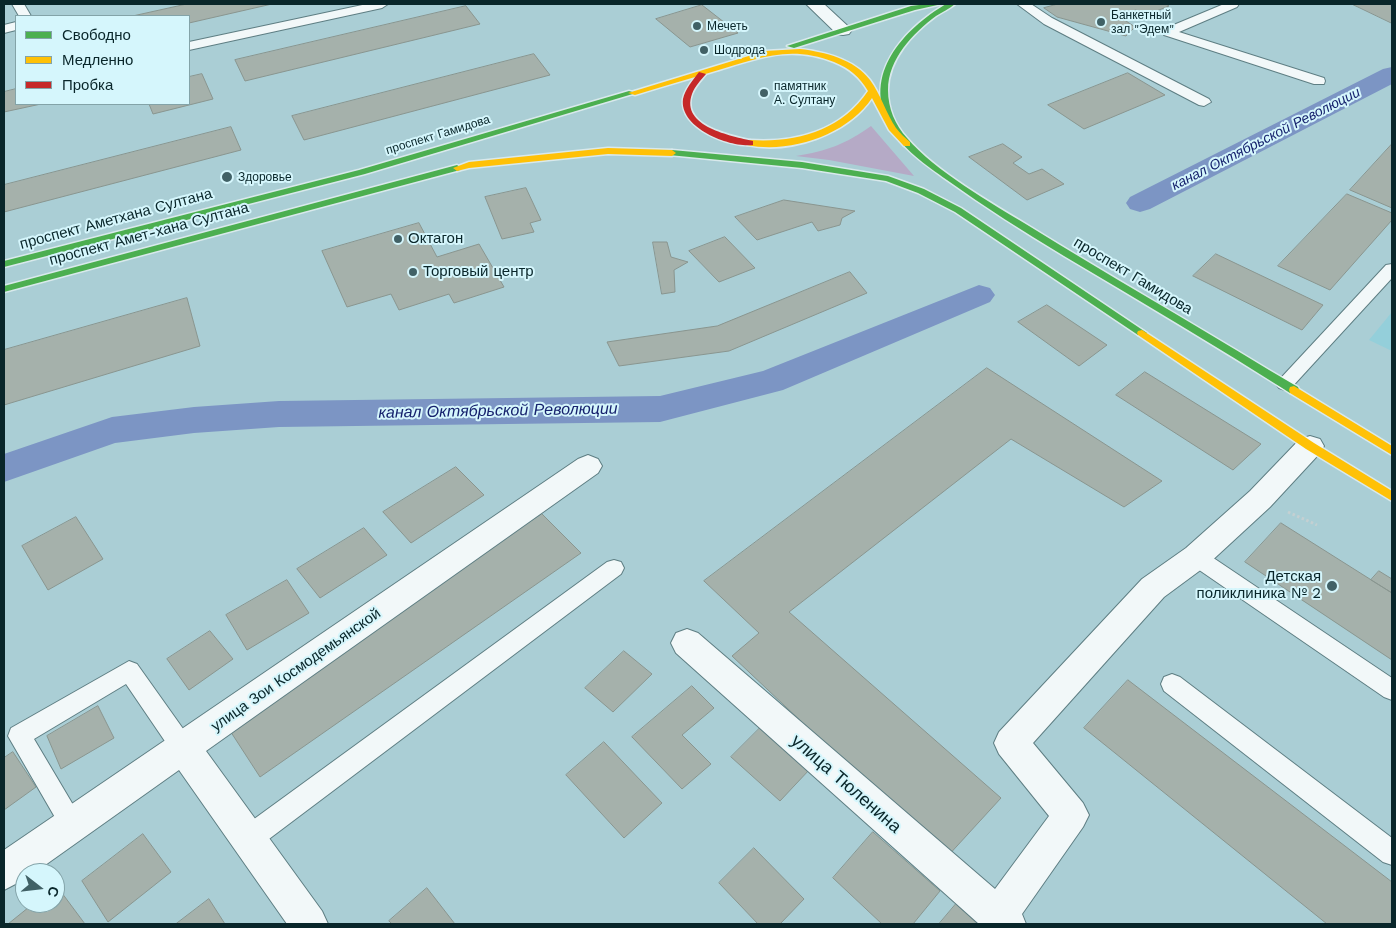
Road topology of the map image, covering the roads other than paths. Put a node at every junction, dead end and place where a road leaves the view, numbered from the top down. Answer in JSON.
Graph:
{"nodes":[{"id":1,"x":382,"y":4,"type":"edge"},
{"id":2,"x":814,"y":4,"type":"edge"},
{"id":3,"x":951,"y":4,"type":"edge"},
{"id":4,"x":1023,"y":4,"type":"edge"},
{"id":5,"x":1233,"y":4,"type":"edge"},
{"id":6,"x":936,"y":8,"type":"edge"},
{"id":7,"x":843,"y":30,"type":"junction"},
{"id":8,"x":190,"y":46,"type":"edge"},
{"id":9,"x":768,"y":53,"type":"junction"},
{"id":10,"x":702,"y":74,"type":"junction"},
{"id":11,"x":1319,"y":81,"type":"dead end"},
{"id":12,"x":877,"y":97,"type":"junction"},
{"id":13,"x":1204,"y":102,"type":"dead end"},
{"id":14,"x":713,"y":133,"type":"junction"},
{"id":15,"x":768,"y":144,"type":"junction"},
{"id":16,"x":743,"y":149,"type":"junction"},
{"id":17,"x":707,"y":155,"type":"junction"},
{"id":18,"x":765,"y":160,"type":"junction"},
{"id":19,"x":294,"y":190,"type":"joint"},
{"id":20,"x":4,"y":264,"type":"edge"},
{"id":21,"x":1392,"y":269,"type":"edge"},
{"id":22,"x":4,"y":288,"type":"edge"},
{"id":23,"x":1285,"y":384,"type":"junction"},
{"id":24,"x":1310,"y":446,"type":"junction"},
{"id":25,"x":1392,"y":451,"type":"edge"},
{"id":26,"x":588,"y":466,"type":"dead end"},
{"id":27,"x":1392,"y":498,"type":"edge"},
{"id":28,"x":1196,"y":557,"type":"junction"},
{"id":29,"x":614,"y":568,"type":"dead end"},
{"id":30,"x":687,"y":643,"type":"dead end"},
{"id":31,"x":1172,"y":684,"type":"dead end"},
{"id":32,"x":1392,"y":690,"type":"edge"},
{"id":33,"x":183,"y":748,"type":"junction"},
{"id":34,"x":73,"y":825,"type":"junction"},
{"id":35,"x":248,"y":839,"type":"junction"},
{"id":36,"x":1392,"y":853,"type":"edge"},
{"id":37,"x":4,"y":872,"type":"edge"},
{"id":38,"x":1002,"y":920,"type":"edge"},
{"id":39,"x":309,"y":924,"type":"edge"}],
"edges":[{"from":1,"to":8,"type":"lane"},
{"from":2,"to":7,"type":"street"},
{"from":3,"to":6,"type":"main road"},
{"from":4,"to":13,"type":"lane"},
{"from":5,"to":11,"type":"lane"},
{"from":6,"to":7,"type":"main road"},
{"from":6,"to":12,"type":"main road"},
{"from":7,"to":9,"type":"main road"},
{"from":9,"to":10,"type":"main road","name":"проспект Гамидова"},
{"from":9,"to":12,"type":"main road","name":"проспект Гамидова"},
{"from":10,"to":14,"type":"main road"},
{"from":10,"to":19,"type":"main road","name":"проспект Гамидова"},
{"from":12,"to":15,"type":"main road"},
{"from":12,"to":23,"type":"main road","name":"проспект Гамидова"},
{"from":14,"to":15,"type":"main road"},
{"from":14,"to":16,"type":"main road"},
{"from":15,"to":16,"type":"main road"},
{"from":16,"to":17,"type":"main road"},
{"from":16,"to":18,"type":"main road"},
{"from":17,"to":18,"type":"main road"},
{"from":17,"to":22,"type":"main road","name":"проспект Амет-хана Султана"},
{"from":18,"to":24,"type":"main road"},
{"from":19,"to":20,"type":"main road","name":"проспект Аметхана Султана"},
{"from":21,"to":23,"type":"lane"},
{"from":23,"to":25,"type":"main road","name":"проспект Гамидова"},
{"from":24,"to":27,"type":"main road"},
{"from":24,"to":28,"type":"street"},
{"from":26,"to":33,"type":"street","name":"улица Зои Космодемьянской"},
{"from":28,"to":32,"type":"lane"},
{"from":28,"to":38,"type":"street"},
{"from":29,"to":35,"type":"lane"},
{"from":30,"to":38,"type":"street","name":"улица Тюленина"},
{"from":31,"to":36,"type":"lane"},
{"from":33,"to":34,"type":"street","name":"улица Зои Космодемьянской"},
{"from":33,"to":34,"type":"lane"},
{"from":33,"to":35,"type":"street"},
{"from":34,"to":37,"type":"street","name":"улица Зои Космодемьянской"},
{"from":35,"to":39,"type":"street"}]}
